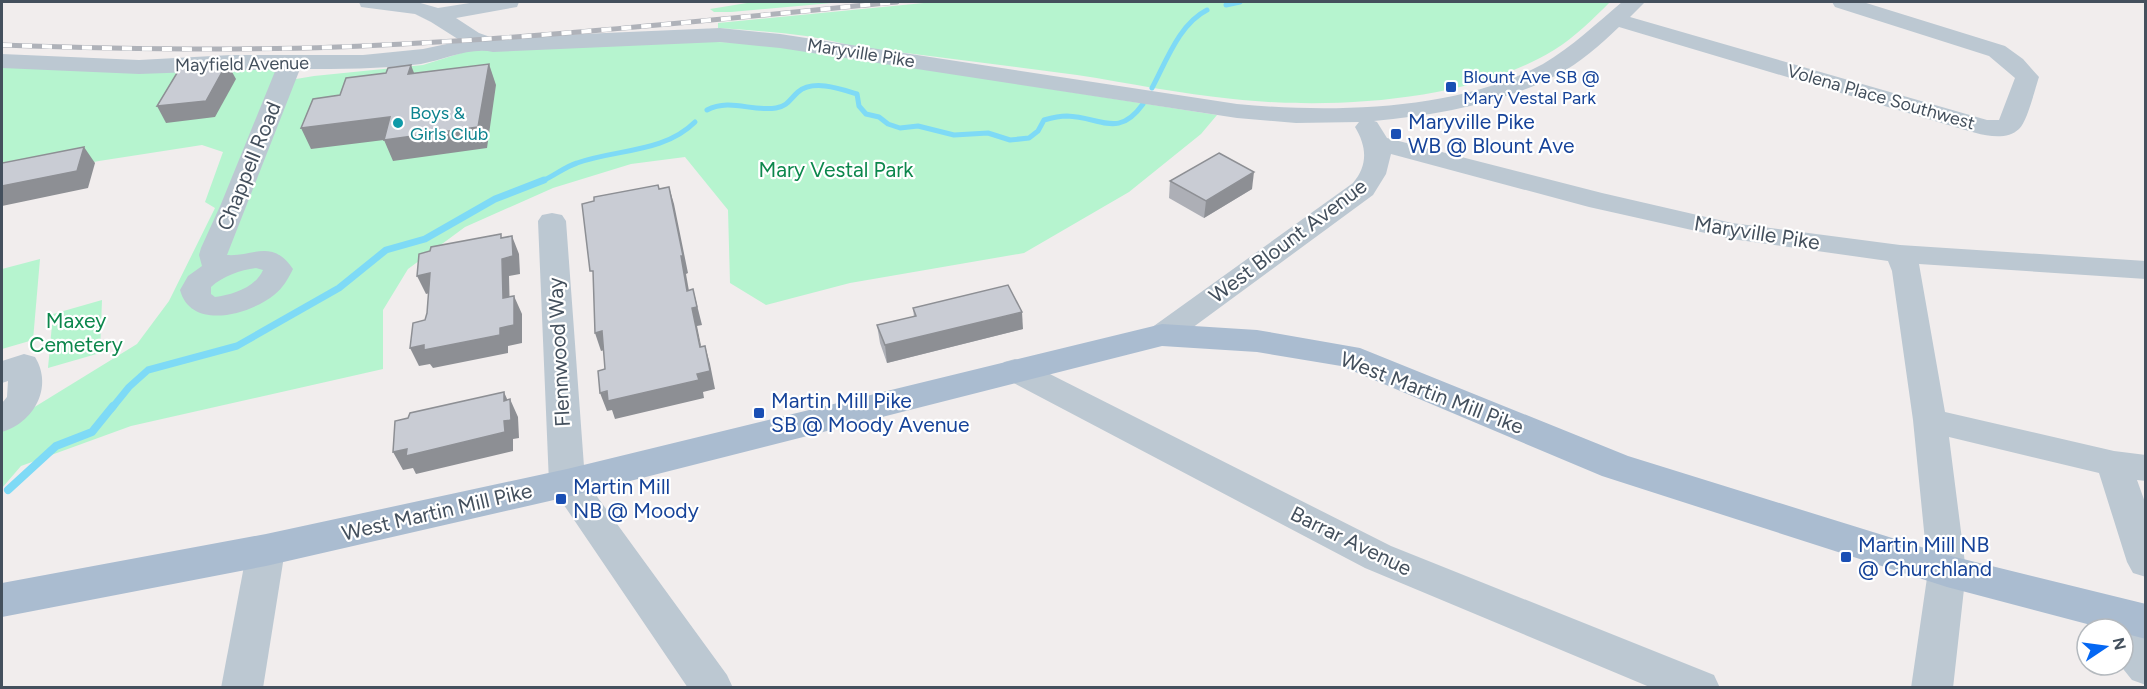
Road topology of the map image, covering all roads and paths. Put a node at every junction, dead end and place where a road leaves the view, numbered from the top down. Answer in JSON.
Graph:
{"nodes":[{"id":1,"x":369,"y":2,"type":"edge"},
{"id":2,"x":508,"y":2,"type":"edge"},
{"id":3,"x":1634,"y":2,"type":"edge"},
{"id":4,"x":1843,"y":2,"type":"edge"},
{"id":5,"x":437,"y":15,"type":"junction"},
{"id":6,"x":1614,"y":19,"type":"junction"},
{"id":7,"x":480,"y":42,"type":"junction"},
{"id":8,"x":2,"y":61,"type":"edge"},
{"id":9,"x":290,"y":64,"type":"junction"},
{"id":10,"x":1359,"y":114,"type":"junction"},
{"id":11,"x":1377,"y":143,"type":"junction"},
{"id":12,"x":1450,"y":163,"type":"junction"},
{"id":13,"x":1363,"y":189,"type":"junction"},
{"id":14,"x":552,"y":221,"type":"dead end"},
{"id":15,"x":1900,"y":254,"type":"junction"},
{"id":16,"x":217,"y":269,"type":"dead end"},
{"id":17,"x":2145,"y":270,"type":"edge"},
{"id":18,"x":1162,"y":335,"type":"junction"},
{"id":19,"x":1015,"y":370,"type":"junction"},
{"id":20,"x":2,"y":372,"type":"edge"},
{"id":21,"x":2,"y":420,"type":"edge"},
{"id":22,"x":1930,"y":420,"type":"junction"},
{"id":23,"x":2130,"y":466,"type":"edge"},
{"id":24,"x":567,"y":483,"type":"junction"},
{"id":25,"x":266,"y":550,"type":"junction"},
{"id":26,"x":2145,"y":562,"type":"edge"},
{"id":27,"x":1947,"y":571,"type":"junction"},
{"id":28,"x":2,"y":600,"type":"edge"},
{"id":29,"x":2098,"y":617,"type":"edge"},
{"id":30,"x":2135,"y":647,"type":"edge"},
{"id":31,"x":2145,"y":667,"type":"edge"},
{"id":32,"x":242,"y":687,"type":"edge"},
{"id":33,"x":712,"y":687,"type":"edge"},
{"id":34,"x":1699,"y":687,"type":"edge"},
{"id":35,"x":1932,"y":687,"type":"edge"}],
"edges":[{"from":1,"to":5,"type":"street","name":"Maryville Pike"},
{"from":2,"to":5,"type":"street"},
{"from":3,"to":6,"type":"street"},
{"from":4,"to":6,"type":"street","name":"Volena Place Southwest"},
{"from":5,"to":7,"type":"street","name":"Maryville Pike"},
{"from":6,"to":10,"type":"street"},
{"from":7,"to":9,"type":"street","name":"Mayfield Avenue"},
{"from":7,"to":10,"type":"street","name":"Maryville Pike"},
{"from":8,"to":9,"type":"street","name":"Mayfield Avenue"},
{"from":9,"to":16,"type":"street","name":"Chappell Road"},
{"from":10,"to":11,"type":"street"},
{"from":11,"to":12,"type":"street","name":"Maryville Pike"},
{"from":11,"to":13,"type":"street","name":"West Blount Avenue"},
{"from":12,"to":13,"type":"street"},
{"from":12,"to":15,"type":"street","name":"Maryville Pike"},
{"from":13,"to":18,"type":"street","name":"West Blount Avenue"},
{"from":14,"to":24,"type":"street","name":"Flennwood Way"},
{"from":15,"to":17,"type":"street","name":"Maryville Pike"},
{"from":15,"to":22,"type":"street"},
{"from":18,"to":19,"type":"main road","name":"West Martin Mill Pike"},
{"from":18,"to":27,"type":"main road","name":"West Martin Mill Pike"},
{"from":19,"to":24,"type":"main road","name":"West Martin Mill Pike"},
{"from":19,"to":34,"type":"street","name":"Barrar Avenue"},
{"from":20,"to":21,"type":"street"},
{"from":22,"to":23,"type":"street"},
{"from":22,"to":27,"type":"street"},
{"from":23,"to":26,"type":"street"},
{"from":24,"to":25,"type":"main road","name":"West Martin Mill Pike"},
{"from":24,"to":33,"type":"street"},
{"from":25,"to":28,"type":"main road","name":"West Martin Mill Pike"},
{"from":25,"to":32,"type":"street"},
{"from":27,"to":29,"type":"main road","name":"West Martin Mill Pike"},
{"from":27,"to":35,"type":"street"},
{"from":30,"to":31,"type":"street"}]}
